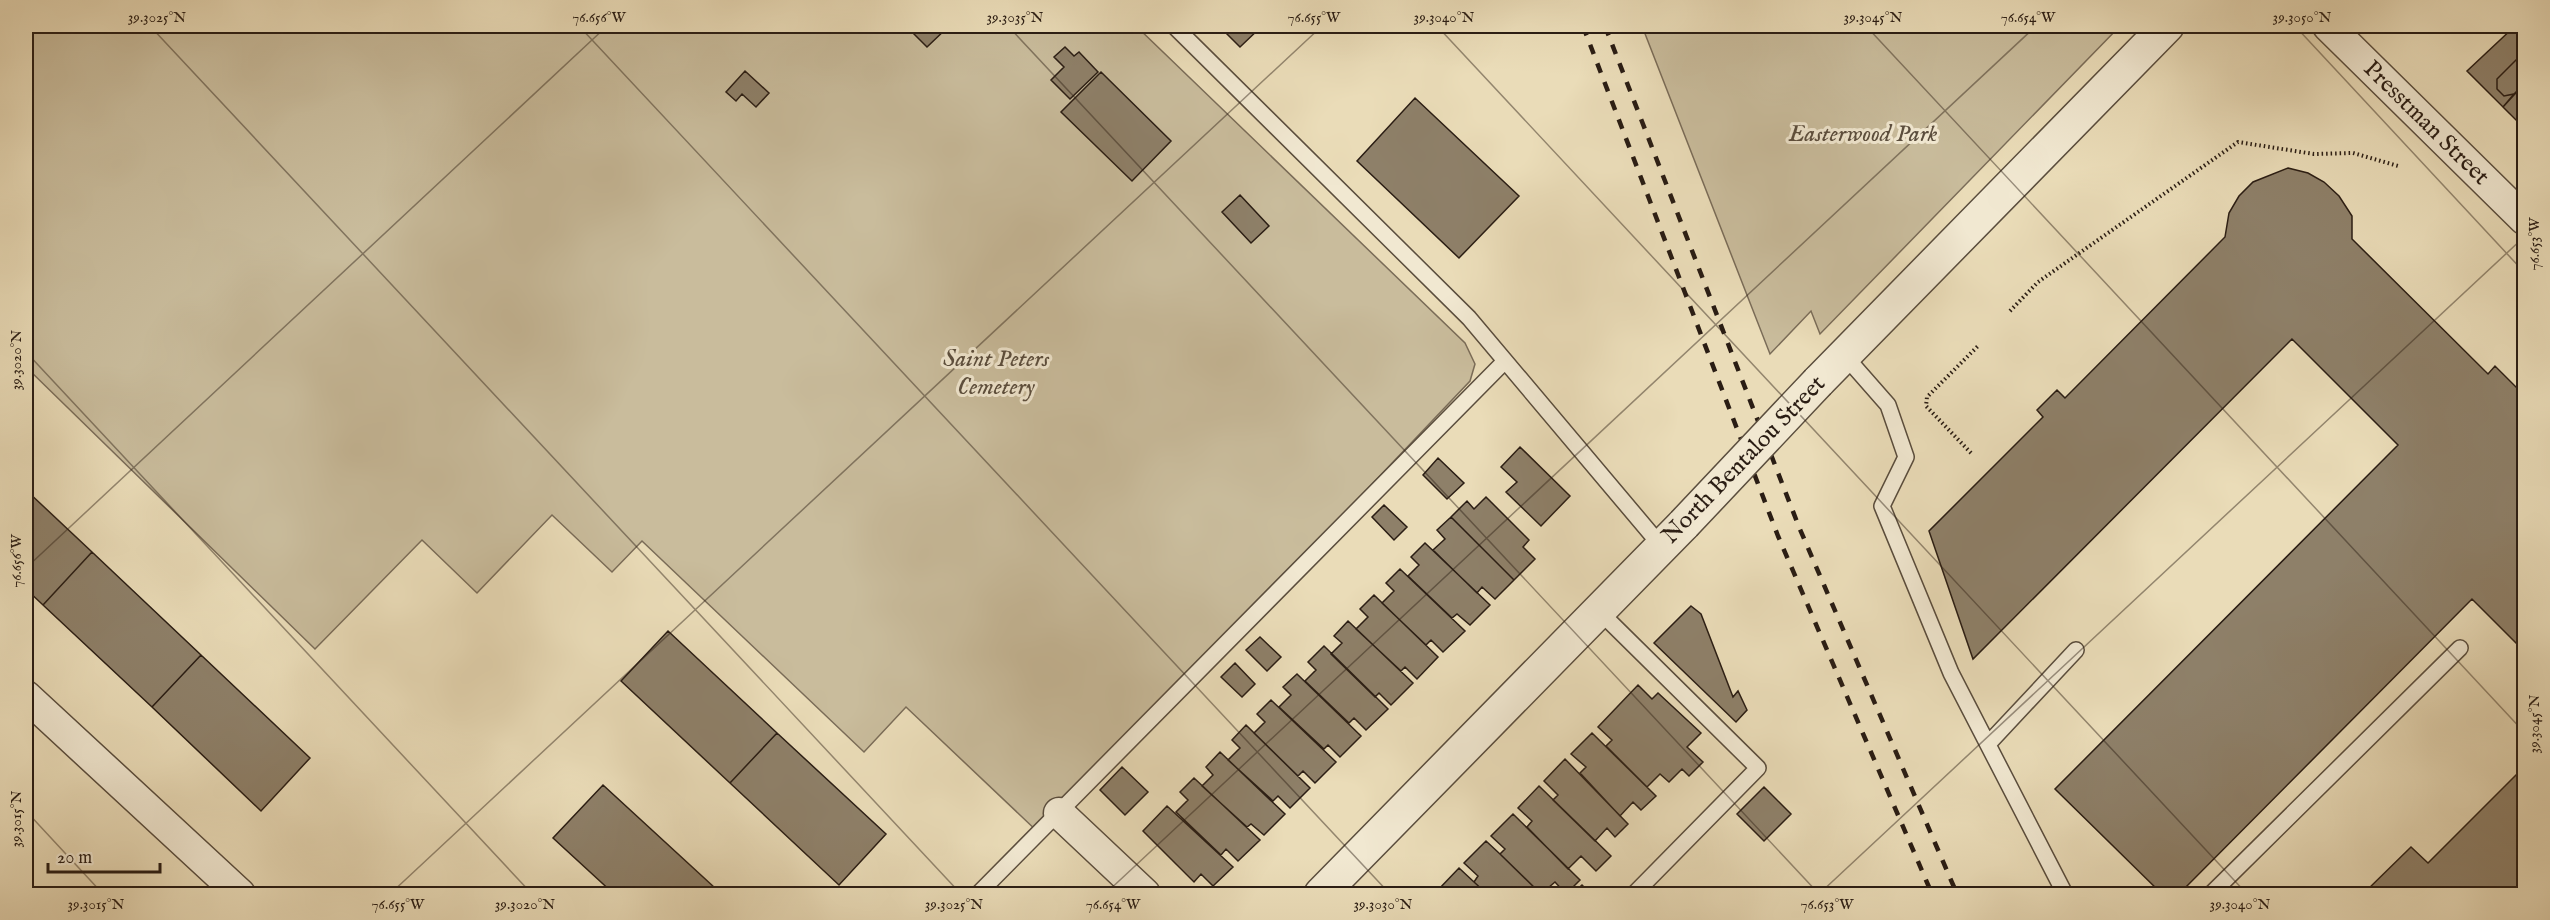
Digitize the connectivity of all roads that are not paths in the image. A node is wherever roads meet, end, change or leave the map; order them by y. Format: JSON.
{"nodes":[{"id":1,"x":1174,"y":26,"type":"edge"},
{"id":2,"x":2167,"y":26,"type":"edge"},
{"id":3,"x":2328,"y":26,"type":"edge"},
{"id":4,"x":2524,"y":219,"type":"edge"},
{"id":5,"x":1845,"y":356,"type":"junction"},
{"id":6,"x":1505,"y":361,"type":"junction"},
{"id":7,"x":1673,"y":536,"type":"junction"},
{"id":8,"x":1599,"y":611,"type":"junction"},
{"id":9,"x":2460,"y":648,"type":"dead end"},
{"id":10,"x":2076,"y":650,"type":"dead end"},
{"id":11,"x":26,"y":696,"type":"edge"},
{"id":12,"x":1988,"y":744,"type":"junction"},
{"id":13,"x":1059,"y":813,"type":"junction"},
{"id":14,"x":240,"y":894,"type":"edge"},
{"id":15,"x":978,"y":894,"type":"edge"},
{"id":16,"x":1145,"y":894,"type":"edge"},
{"id":17,"x":1321,"y":894,"type":"edge"},
{"id":18,"x":1634,"y":894,"type":"edge"},
{"id":19,"x":2065,"y":894,"type":"edge"},
{"id":20,"x":2211,"y":894,"type":"edge"}],
"edges":[{"from":1,"to":6,"type":"lane"},
{"from":2,"to":5,"type":"street","name":"North Bentalou Street"},
{"from":3,"to":4,"type":"street","name":"Presstman Street"},
{"from":5,"to":7,"type":"street","name":"North Bentalou Street","bridge":true},
{"from":5,"to":12,"type":"lane"},
{"from":6,"to":7,"type":"lane"},
{"from":6,"to":13,"type":"lane"},
{"from":7,"to":8,"type":"street","name":"North Bentalou Street"},
{"from":8,"to":17,"type":"street","name":"North Bentalou Street"},
{"from":8,"to":18,"type":"lane"},
{"from":9,"to":20,"type":"lane"},
{"from":10,"to":12,"type":"lane"},
{"from":11,"to":14,"type":"street"},
{"from":12,"to":19,"type":"lane"},
{"from":13,"to":15,"type":"lane"},
{"from":13,"to":16,"type":"street"}]}
